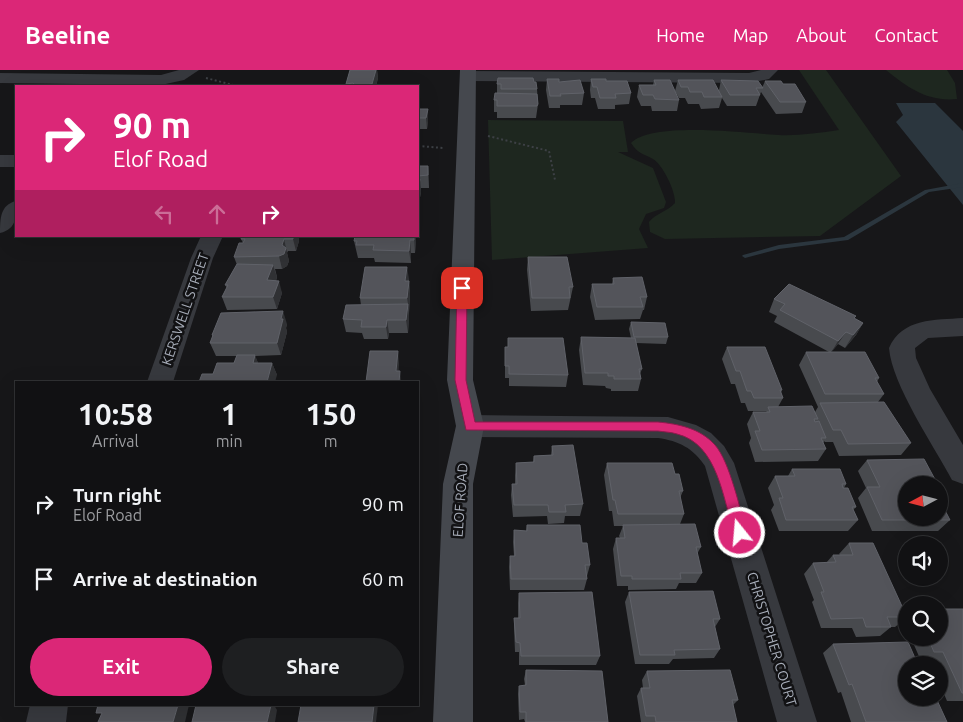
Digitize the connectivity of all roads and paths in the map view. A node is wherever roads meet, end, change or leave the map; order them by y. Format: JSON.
{"nodes":[{"id":1,"x":770,"y":70,"type":"edge"},
{"id":2,"x":188,"y":72,"type":"edge"},
{"id":3,"x":468,"y":73,"type":"edge"},
{"id":4,"x":628,"y":73,"type":"edge"},
{"id":5,"x":6,"y":75,"type":"edge"},
{"id":6,"x":234,"y":85,"type":"edge"},
{"id":7,"x":485,"y":135,"type":"dead end"},
{"id":8,"x":419,"y":146,"type":"edge"},
{"id":9,"x":444,"y":148,"type":"dead end"},
{"id":10,"x":0,"y":161,"type":"edge"},
{"id":11,"x":15,"y":161,"type":"edge"},
{"id":12,"x":555,"y":180,"type":"dead end"},
{"id":13,"x":15,"y":209,"type":"edge"},
{"id":14,"x":0,"y":227,"type":"edge"},
{"id":15,"x":212,"y":237,"type":"edge"},
{"id":16,"x":963,"y":327,"type":"edge"},
{"id":17,"x":160,"y":381,"type":"edge"},
{"id":18,"x":470,"y":426,"type":"junction"},
{"id":19,"x":963,"y":471,"type":"edge"},
{"id":20,"x":50,"y":706,"type":"edge"},
{"id":21,"x":46,"y":722,"type":"edge"},
{"id":22,"x":453,"y":722,"type":"edge"},
{"id":23,"x":797,"y":722,"type":"edge"}],
"edges":[{"from":1,"to":4,"type":"street"},
{"from":2,"to":5,"type":"street"},
{"from":2,"to":6,"type":"path"},
{"from":3,"to":4,"type":"street"},
{"from":3,"to":18,"type":"street","name":"ELOF ROAD"},
{"from":7,"to":12,"type":"path"},
{"from":8,"to":9,"type":"path"},
{"from":10,"to":11,"type":"street"},
{"from":13,"to":14,"type":"street"},
{"from":15,"to":17,"type":"street","name":"KERSWELL STREET"},
{"from":16,"to":19,"type":"street"},
{"from":18,"to":22,"type":"street","name":"ELOF ROAD"},
{"from":18,"to":23,"type":"street","name":"CHRISTOPHER COURT"},
{"from":20,"to":21,"type":"street"}]}
